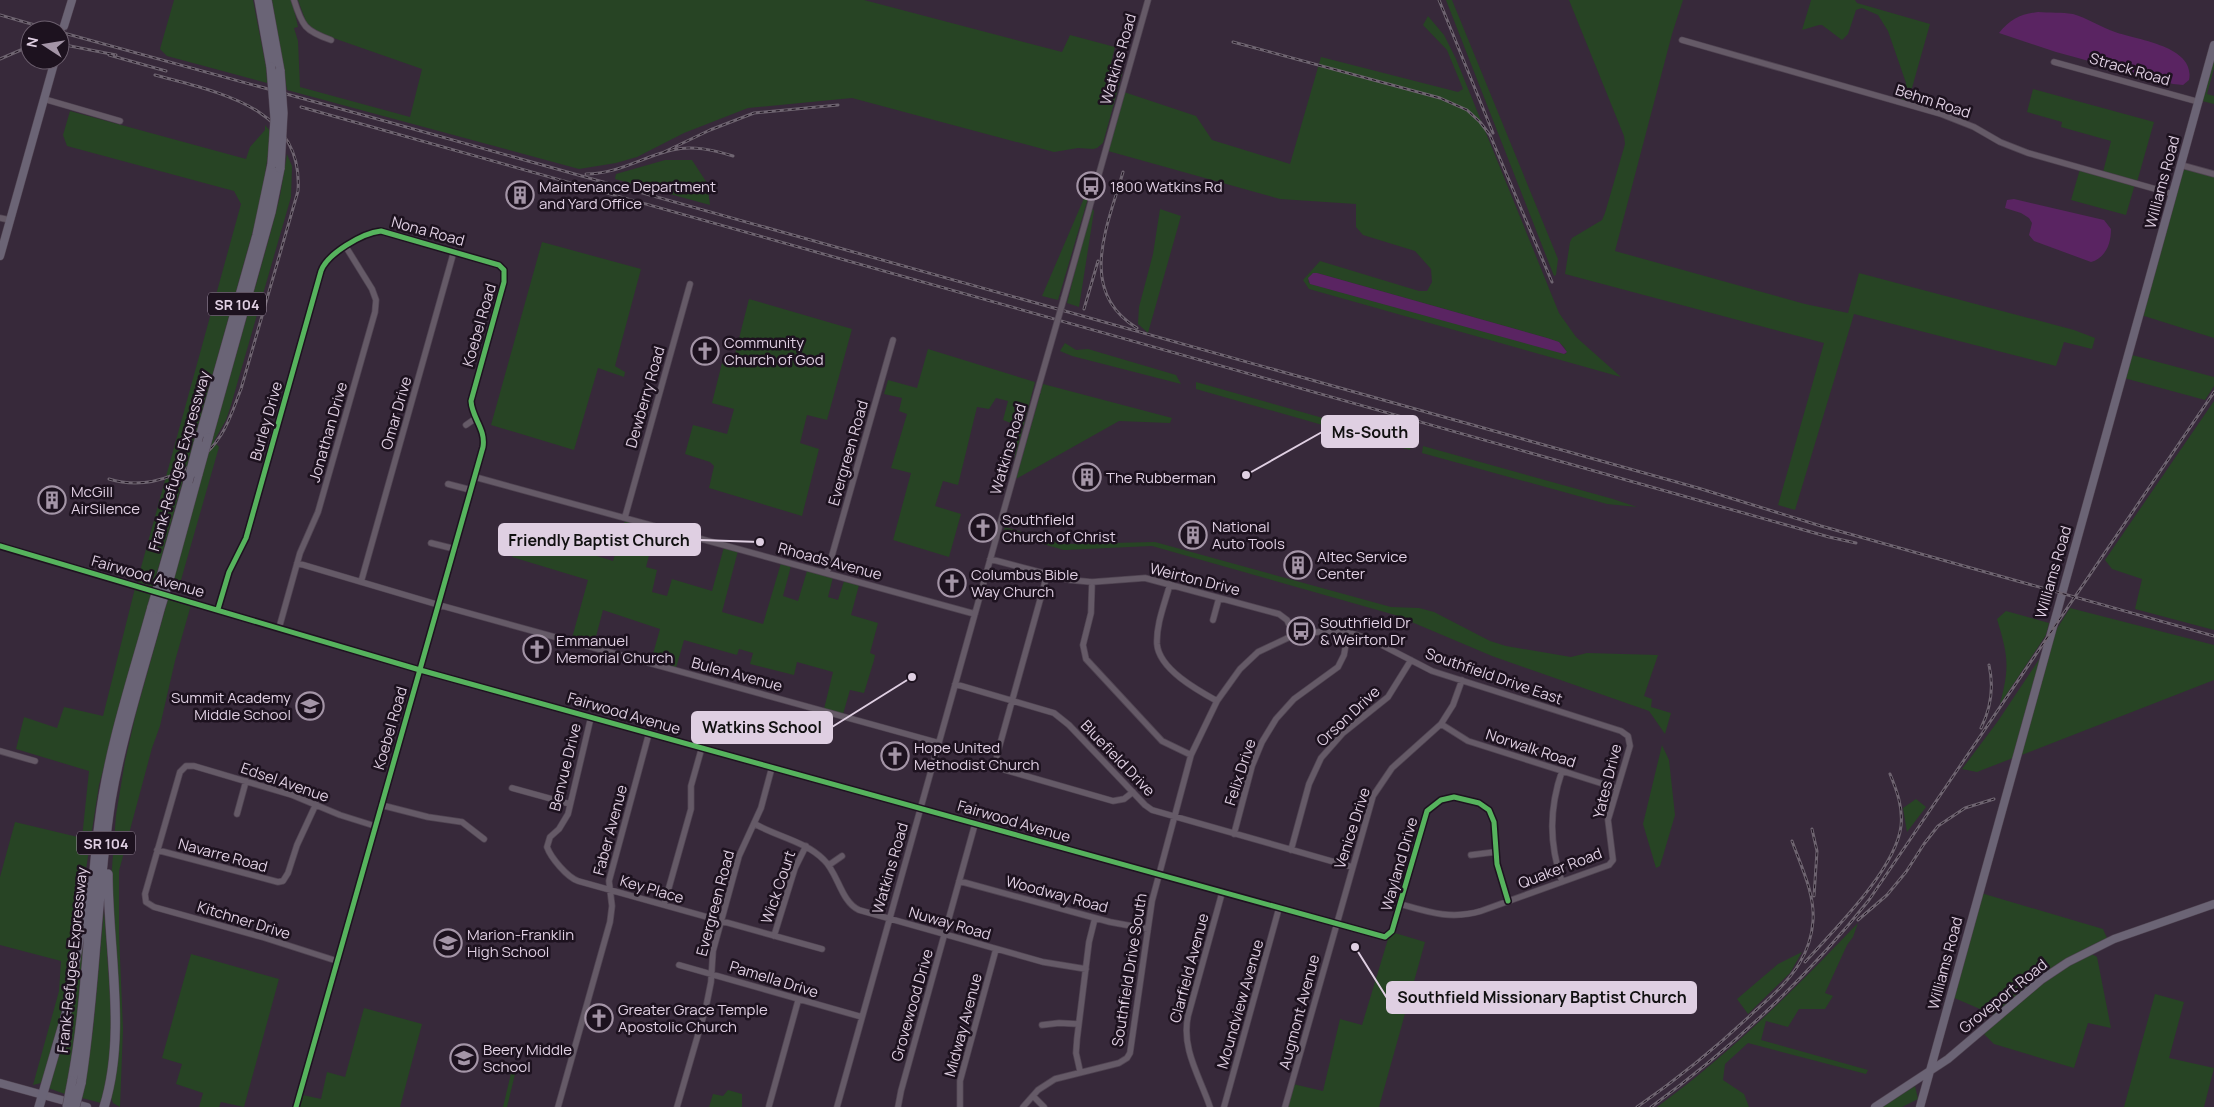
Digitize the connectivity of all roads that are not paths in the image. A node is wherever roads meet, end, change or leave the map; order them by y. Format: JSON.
{"nodes":[{"id":1,"x":72,"y":0,"type":"edge"},
{"id":2,"x":259,"y":0,"type":"edge"},
{"id":3,"x":267,"y":0,"type":"edge"},
{"id":4,"x":294,"y":0,"type":"edge"},
{"id":5,"x":1148,"y":0,"type":"edge"},
{"id":6,"x":66,"y":20,"type":"tunnel mouth"},
{"id":7,"x":331,"y":40,"type":"dead end"},
{"id":8,"x":1682,"y":40,"type":"dead end"},
{"id":9,"x":2214,"y":45,"type":"edge"},
{"id":10,"x":2054,"y":62,"type":"dead end"},
{"id":11,"x":52,"y":70,"type":"edge"},
{"id":12,"x":44,"y":99,"type":"junction"},
{"id":13,"x":2198,"y":102,"type":"junction"},
{"id":14,"x":120,"y":121,"type":"dead end"},
{"id":15,"x":2181,"y":165,"type":"junction"},
{"id":16,"x":276,"y":166,"type":"junction"},
{"id":17,"x":2214,"y":174,"type":"edge"},
{"id":18,"x":2173,"y":194,"type":"junction"},
{"id":19,"x":0,"y":218,"type":"edge"},
{"id":20,"x":10,"y":220,"type":"junction"},
{"id":21,"x":346,"y":247,"type":"junction"},
{"id":22,"x":454,"y":251,"type":"junction"},
{"id":23,"x":0,"y":256,"type":"edge"},
{"id":24,"x":504,"y":270,"type":"joint"},
{"id":25,"x":690,"y":284,"type":"dead end"},
{"id":26,"x":893,"y":340,"type":"dead end"},
{"id":27,"x":476,"y":418,"type":"junction"},
{"id":28,"x":466,"y":426,"type":"dead end"},
{"id":29,"x":475,"y":476,"type":"junction"},
{"id":30,"x":448,"y":484,"type":"dead end"},
{"id":31,"x":471,"y":490,"type":"junction"},
{"id":32,"x":625,"y":517,"type":"junction"},
{"id":33,"x":431,"y":542,"type":"dead end"},
{"id":34,"x":0,"y":546,"type":"edge"},
{"id":35,"x":455,"y":549,"type":"junction"},
{"id":36,"x":990,"y":559,"type":"junction"},
{"id":37,"x":297,"y":563,"type":"junction"},
{"id":38,"x":827,"y":573,"type":"junction"},
{"id":39,"x":1048,"y":575,"type":"junction"},
{"id":40,"x":165,"y":578,"type":"junction"},
{"id":41,"x":361,"y":582,"type":"junction"},
{"id":42,"x":1092,"y":582,"type":"junction"},
{"id":43,"x":1170,"y":584,"type":"junction"},
{"id":44,"x":1220,"y":598,"type":"junction"},
{"id":45,"x":439,"y":606,"type":"junction"},
{"id":46,"x":218,"y":609,"type":"junction"},
{"id":47,"x":975,"y":614,"type":"junction"},
{"id":48,"x":1213,"y":620,"type":"dead end"},
{"id":49,"x":279,"y":628,"type":"junction"},
{"id":50,"x":1348,"y":632,"type":"junction"},
{"id":51,"x":1294,"y":635,"type":"junction"},
{"id":52,"x":1411,"y":660,"type":"junction"},
{"id":53,"x":420,"y":670,"type":"junction"},
{"id":54,"x":1462,"y":680,"type":"junction"},
{"id":55,"x":955,"y":684,"type":"junction"},
{"id":56,"x":1012,"y":700,"type":"junction"},
{"id":57,"x":1217,"y":701,"type":"junction"},
{"id":58,"x":591,"y":717,"type":"junction"},
{"id":59,"x":1441,"y":724,"type":"junction"},
{"id":60,"x":649,"y":733,"type":"junction"},
{"id":61,"x":1628,"y":736,"type":"joint"},
{"id":62,"x":939,"y":743,"type":"junction"},
{"id":63,"x":702,"y":748,"type":"junction"},
{"id":64,"x":0,"y":751,"type":"edge"},
{"id":65,"x":1191,"y":755,"type":"junction"},
{"id":66,"x":35,"y":760,"type":"dead end"},
{"id":67,"x":772,"y":767,"type":"junction"},
{"id":68,"x":1562,"y":771,"type":"junction"},
{"id":69,"x":246,"y":781,"type":"junction"},
{"id":70,"x":512,"y":788,"type":"dead end"},
{"id":71,"x":1616,"y":788,"type":"junction"},
{"id":72,"x":1133,"y":792,"type":"junction"},
{"id":73,"x":316,"y":804,"type":"junction"},
{"id":74,"x":570,"y":804,"type":"junction"},
{"id":75,"x":382,"y":805,"type":"junction"},
{"id":76,"x":920,"y":808,"type":"junction"},
{"id":77,"x":237,"y":814,"type":"dead end"},
{"id":78,"x":1174,"y":818,"type":"junction"},
{"id":79,"x":754,"y":824,"type":"junction"},
{"id":80,"x":975,"y":824,"type":"junction"},
{"id":81,"x":103,"y":825,"type":"junction"},
{"id":82,"x":375,"y":826,"type":"junction"},
{"id":83,"x":1234,"y":834,"type":"junction"},
{"id":84,"x":484,"y":839,"type":"dead end"},
{"id":85,"x":806,"y":846,"type":"junction"},
{"id":86,"x":547,"y":848,"type":"joint"},
{"id":87,"x":157,"y":850,"type":"junction"},
{"id":88,"x":1291,"y":850,"type":"junction"},
{"id":89,"x":1495,"y":852,"type":"junction"},
{"id":90,"x":1471,"y":854,"type":"dead end"},
{"id":91,"x":842,"y":856,"type":"dead end"},
{"id":92,"x":1613,"y":860,"type":"joint"},
{"id":93,"x":829,"y":865,"type":"junction"},
{"id":94,"x":1352,"y":867,"type":"junction"},
{"id":95,"x":1158,"y":875,"type":"junction"},
{"id":96,"x":960,"y":880,"type":"junction"},
{"id":97,"x":1562,"y":882,"type":"junction"},
{"id":98,"x":610,"y":890,"type":"junction"},
{"id":99,"x":1222,"y":893,"type":"junction"},
{"id":100,"x":1508,"y":901,"type":"junction"},
{"id":101,"x":1400,"y":904,"type":"junction"},
{"id":102,"x":2214,"y":904,"type":"edge"},
{"id":103,"x":664,"y":905,"type":"junction"},
{"id":104,"x":1279,"y":908,"type":"junction"},
{"id":105,"x":1095,"y":918,"type":"junction"},
{"id":106,"x":889,"y":919,"type":"junction"},
{"id":107,"x":721,"y":921,"type":"junction"},
{"id":108,"x":1336,"y":924,"type":"junction"},
{"id":109,"x":1148,"y":929,"type":"junction"},
{"id":110,"x":945,"y":934,"type":"junction"},
{"id":111,"x":774,"y":936,"type":"junction"},
{"id":112,"x":1387,"y":936,"type":"joint"},
{"id":113,"x":822,"y":949,"type":"dead end"},
{"id":114,"x":996,"y":949,"type":"junction"},
{"id":115,"x":337,"y":961,"type":"junction"},
{"id":116,"x":679,"y":965,"type":"dead end"},
{"id":117,"x":1086,"y":969,"type":"junction"},
{"id":118,"x":711,"y":974,"type":"junction"},
{"id":119,"x":798,"y":1000,"type":"junction"},
{"id":120,"x":862,"y":1017,"type":"junction"},
{"id":121,"x":1078,"y":1024,"type":"junction"},
{"id":122,"x":1042,"y":1025,"type":"dead end"},
{"id":123,"x":1080,"y":1071,"type":"junction"},
{"id":124,"x":1930,"y":1072,"type":"junction"},
{"id":125,"x":76,"y":1082,"type":"junction"},
{"id":126,"x":0,"y":1083,"type":"edge"},
{"id":127,"x":42,"y":1094,"type":"junction"},
{"id":128,"x":1033,"y":1096,"type":"junction"},
{"id":129,"x":769,"y":1106,"type":"edge"},
{"id":130,"x":39,"y":1107,"type":"edge"},
{"id":131,"x":67,"y":1107,"type":"edge"},
{"id":132,"x":75,"y":1107,"type":"edge"},
{"id":133,"x":87,"y":1107,"type":"edge"},
{"id":134,"x":104,"y":1107,"type":"edge"},
{"id":135,"x":296,"y":1107,"type":"edge"},
{"id":136,"x":558,"y":1107,"type":"edge"},
{"id":137,"x":678,"y":1107,"type":"edge"},
{"id":138,"x":837,"y":1107,"type":"edge"},
{"id":139,"x":898,"y":1107,"type":"edge"},
{"id":140,"x":960,"y":1107,"type":"edge"},
{"id":141,"x":1023,"y":1107,"type":"edge"},
{"id":142,"x":1044,"y":1107,"type":"edge"},
{"id":143,"x":1210,"y":1107,"type":"edge"},
{"id":144,"x":1224,"y":1107,"type":"edge"},
{"id":145,"x":1285,"y":1107,"type":"edge"},
{"id":146,"x":1875,"y":1107,"type":"edge"},
{"id":147,"x":1920,"y":1107,"type":"edge"}],
"edges":[{"from":1,"to":6,"type":"main road"},
{"from":2,"to":16,"type":"highway","name":"Frank-Refugee Expressway","number":"SR 104","bridge":true},
{"from":3,"to":16,"type":"highway","name":"Frank-Refugee Expressway","number":"SR 104","bridge":true},
{"from":4,"to":7,"type":"street"},
{"from":5,"to":36,"type":"street","name":"Watkins Road","bridge":true},
{"from":8,"to":18,"type":"street","name":"Behm Road"},
{"from":9,"to":13,"type":"main road","name":"Williams Road"},
{"from":10,"to":13,"type":"street","name":"Strack Road"},
{"from":11,"to":12,"type":"main road"},
{"from":12,"to":14,"type":"street"},
{"from":12,"to":20,"type":"main road"},
{"from":13,"to":15,"type":"main road","name":"Williams Road"},
{"from":15,"to":17,"type":"street"},
{"from":15,"to":18,"type":"main road","name":"Williams Road"},
{"from":16,"to":40,"type":"highway","name":"Frank-Refugee Expressway","number":"SR 104","bridge":true},
{"from":16,"to":40,"type":"highway","name":"Frank-Refugee Expressway","number":"SR 104","bridge":true},
{"from":18,"to":124,"type":"main road","name":"Williams Road"},
{"from":19,"to":20,"type":"street"},
{"from":20,"to":23,"type":"main road"},
{"from":21,"to":22,"type":"street","name":"Nona Road"},
{"from":21,"to":37,"type":"street","name":"Jonathan Drive"},
{"from":21,"to":46,"type":"street","name":"Burley Drive"},
{"from":22,"to":24,"type":"street","name":"Nona Road"},
{"from":22,"to":41,"type":"street","name":"Omar Drive"},
{"from":24,"to":27,"type":"street","name":"Koebel Road"},
{"from":25,"to":32,"type":"street","name":"Dewberry Road"},
{"from":26,"to":38,"type":"street","name":"Evergreen Road"},
{"from":27,"to":28,"type":"street"},
{"from":27,"to":29,"type":"street","name":"Koebel Road"},
{"from":29,"to":31,"type":"street","name":"Koebel Road"},
{"from":29,"to":32,"type":"street","name":"Rhoads Avenue"},
{"from":30,"to":31,"type":"street"},
{"from":31,"to":35,"type":"street","name":"Koebel Road"},
{"from":32,"to":38,"type":"street","name":"Rhoads Avenue"},
{"from":33,"to":35,"type":"street"},
{"from":34,"to":46,"type":"street","name":"Fairwood Avenue"},
{"from":35,"to":45,"type":"street","name":"Koebel Road"},
{"from":36,"to":39,"type":"street","name":"Weirton Drive"},
{"from":36,"to":47,"type":"street","name":"Watkins Road"},
{"from":37,"to":41,"type":"street","name":"Bulen Avenue"},
{"from":37,"to":49,"type":"street","name":"Jonathan Drive"},
{"from":38,"to":47,"type":"street","name":"Rhoads Avenue"},
{"from":39,"to":42,"type":"street","name":"Weirton Drive"},
{"from":39,"to":56,"type":"street"},
{"from":40,"to":81,"type":"highway","name":"Frank-Refugee Expressway","number":"SR 104","bridge":true},
{"from":41,"to":45,"type":"street","name":"Bulen Avenue"},
{"from":42,"to":43,"type":"street","name":"Weirton Drive"},
{"from":42,"to":65,"type":"street"},
{"from":43,"to":44,"type":"street","name":"Weirton Drive"},
{"from":43,"to":57,"type":"street"},
{"from":44,"to":48,"type":"street"},
{"from":44,"to":51,"type":"street","name":"Weirton Drive"},
{"from":45,"to":53,"type":"street","name":"Koebel Road"},
{"from":45,"to":62,"type":"street","name":"Bulen Avenue"},
{"from":46,"to":49,"type":"street","name":"Fairwood Avenue"},
{"from":47,"to":55,"type":"street","name":"Watkins Road"},
{"from":49,"to":53,"type":"street","name":"Fairwood Avenue"},
{"from":50,"to":51,"type":"street","name":"Southfield Drive East"},
{"from":50,"to":52,"type":"street","name":"Southfield Drive East"},
{"from":50,"to":83,"type":"street","name":"Felix Drive"},
{"from":51,"to":57,"type":"street","name":"Southfield Drive South"},
{"from":52,"to":54,"type":"street","name":"Southfield Drive East"},
{"from":52,"to":88,"type":"street","name":"Orson Drive"},
{"from":53,"to":58,"type":"street","name":"Fairwood Avenue"},
{"from":53,"to":75,"type":"street","name":"Koebel Road"},
{"from":54,"to":59,"type":"street","name":"Venice Drive"},
{"from":54,"to":61,"type":"street","name":"Southfield Drive East"},
{"from":55,"to":56,"type":"street","name":"Bluefield Drive"},
{"from":55,"to":62,"type":"street","name":"Watkins Road"},
{"from":56,"to":72,"type":"street","name":"Bluefield Drive"},
{"from":56,"to":72,"type":"street"},
{"from":57,"to":65,"type":"street","name":"Southfield Drive South"},
{"from":58,"to":60,"type":"street","name":"Fairwood Avenue"},
{"from":58,"to":74,"type":"street","name":"Benvue Drive"},
{"from":59,"to":68,"type":"street","name":"Norwalk Road"},
{"from":59,"to":94,"type":"street","name":"Venice Drive"},
{"from":60,"to":63,"type":"street","name":"Fairwood Avenue"},
{"from":60,"to":98,"type":"street","name":"Faber Avenue"},
{"from":61,"to":71,"type":"street","name":"Yates Drive"},
{"from":62,"to":76,"type":"street","name":"Watkins Road"},
{"from":63,"to":67,"type":"street","name":"Fairwood Avenue"},
{"from":63,"to":103,"type":"street"},
{"from":64,"to":66,"type":"street"},
{"from":65,"to":78,"type":"street","name":"Southfield Drive South"},
{"from":67,"to":76,"type":"street","name":"Fairwood Avenue"},
{"from":67,"to":79,"type":"street","name":"Evergreen Road"},
{"from":68,"to":71,"type":"street","name":"Norwalk Road"},
{"from":68,"to":97,"type":"street"},
{"from":69,"to":73,"type":"street","name":"Edsel Avenue"},
{"from":69,"to":77,"type":"street"},
{"from":69,"to":87,"type":"street","name":"Edsel Avenue"},
{"from":70,"to":74,"type":"street"},
{"from":71,"to":92,"type":"street","name":"Yates Drive"},
{"from":72,"to":78,"type":"street","name":"Bluefield Drive"},
{"from":73,"to":82,"type":"street","name":"Edsel Avenue"},
{"from":73,"to":87,"type":"street","name":"Navarre Road"},
{"from":74,"to":86,"type":"street","name":"Benvue Drive"},
{"from":75,"to":82,"type":"street","name":"Koebel Road"},
{"from":75,"to":84,"type":"street"},
{"from":76,"to":80,"type":"street","name":"Fairwood Avenue"},
{"from":76,"to":106,"type":"street","name":"Watkins Road"},
{"from":78,"to":83,"type":"street","name":"Bluefield Drive"},
{"from":78,"to":95,"type":"street","name":"Southfield Drive South"},
{"from":79,"to":85,"type":"street","name":"Nuway Road"},
{"from":79,"to":107,"type":"street","name":"Evergreen Road"},
{"from":80,"to":95,"type":"street","name":"Fairwood Avenue"},
{"from":80,"to":96,"type":"street","name":"Grovewood Drive"},
{"from":81,"to":125,"type":"highway","name":"Frank-Refugee Expressway","number":"SR 104"},
{"from":81,"to":127,"type":"highway"},
{"from":81,"to":134,"type":"highway"},
{"from":82,"to":115,"type":"street","name":"Koebel Road"},
{"from":83,"to":88,"type":"street","name":"Bluefield Drive"},
{"from":85,"to":93,"type":"street","name":"Nuway Road"},
{"from":85,"to":111,"type":"street","name":"Wick Court"},
{"from":86,"to":98,"type":"street","name":"Key Place"},
{"from":87,"to":115,"type":"street","name":"Kitchner Drive"},
{"from":88,"to":94,"type":"street","name":"Bluefield Drive"},
{"from":89,"to":90,"type":"street"},
{"from":89,"to":100,"type":"street"},
{"from":89,"to":101,"type":"street","name":"Wayland Drive"},
{"from":91,"to":93,"type":"street"},
{"from":92,"to":97,"type":"street","name":"Quaker Road"},
{"from":93,"to":106,"type":"street","name":"Nuway Road"},
{"from":94,"to":108,"type":"street","name":"Venice Drive"},
{"from":95,"to":99,"type":"street","name":"Fairwood Avenue"},
{"from":95,"to":109,"type":"street","name":"Southfield Drive South"},
{"from":96,"to":105,"type":"street","name":"Woodway Road"},
{"from":96,"to":110,"type":"street","name":"Grovewood Drive"},
{"from":97,"to":100,"type":"street","name":"Quaker Road"},
{"from":98,"to":103,"type":"street","name":"Key Place"},
{"from":98,"to":136,"type":"street","name":"Faber Avenue"},
{"from":99,"to":104,"type":"street","name":"Fairwood Avenue"},
{"from":99,"to":143,"type":"street","name":"Clarfield Avenue"},
{"from":100,"to":101,"type":"street","name":"Quaker Road"},
{"from":101,"to":112,"type":"street","name":"Wayland Drive"},
{"from":102,"to":124,"type":"main road","name":"Groveport Road"},
{"from":103,"to":107,"type":"street","name":"Key Place"},
{"from":104,"to":108,"type":"street","name":"Fairwood Avenue"},
{"from":104,"to":144,"type":"street","name":"Moundview Avenue"},
{"from":105,"to":109,"type":"street","name":"Woodway Road"},
{"from":105,"to":117,"type":"street"},
{"from":106,"to":110,"type":"street","name":"Nuway Road"},
{"from":106,"to":120,"type":"street","name":"Watkins Road"},
{"from":107,"to":111,"type":"street","name":"Key Place"},
{"from":107,"to":118,"type":"street","name":"Evergreen Road"},
{"from":108,"to":112,"type":"street","name":"Fairwood Avenue"},
{"from":108,"to":145,"type":"street","name":"Augmont Avenue"},
{"from":109,"to":123,"type":"street","name":"Southfield Drive South"},
{"from":110,"to":114,"type":"street","name":"Nuway Road"},
{"from":110,"to":139,"type":"street","name":"Grovewood Drive"},
{"from":111,"to":113,"type":"street","name":"Key Place"},
{"from":114,"to":117,"type":"street","name":"Nuway Road"},
{"from":114,"to":140,"type":"street","name":"Midway Avenue"},
{"from":115,"to":135,"type":"street","name":"Koebel Road"},
{"from":116,"to":118,"type":"street","name":"Pamella Drive"},
{"from":117,"to":121,"type":"street"},
{"from":118,"to":119,"type":"street","name":"Pamella Drive"},
{"from":118,"to":137,"type":"street","name":"Evergreen Road"},
{"from":119,"to":120,"type":"street","name":"Pamella Drive"},
{"from":119,"to":129,"type":"street"},
{"from":120,"to":138,"type":"street","name":"Watkins Road"},
{"from":121,"to":122,"type":"street"},
{"from":121,"to":123,"type":"street"},
{"from":123,"to":128,"type":"street"},
{"from":124,"to":146,"type":"main road","name":"Groveport Road"},
{"from":124,"to":147,"type":"main road","name":"Williams Road"},
{"from":125,"to":131,"type":"highway","name":"Frank-Refugee Expressway","number":"SR 104","bridge":true},
{"from":125,"to":132,"type":"highway","name":"Frank-Refugee Expressway","number":"SR 104","bridge":true},
{"from":126,"to":127,"type":"main road"},
{"from":127,"to":130,"type":"highway"},
{"from":127,"to":133,"type":"main road"},
{"from":128,"to":141,"type":"street"},
{"from":128,"to":142,"type":"street"}]}
